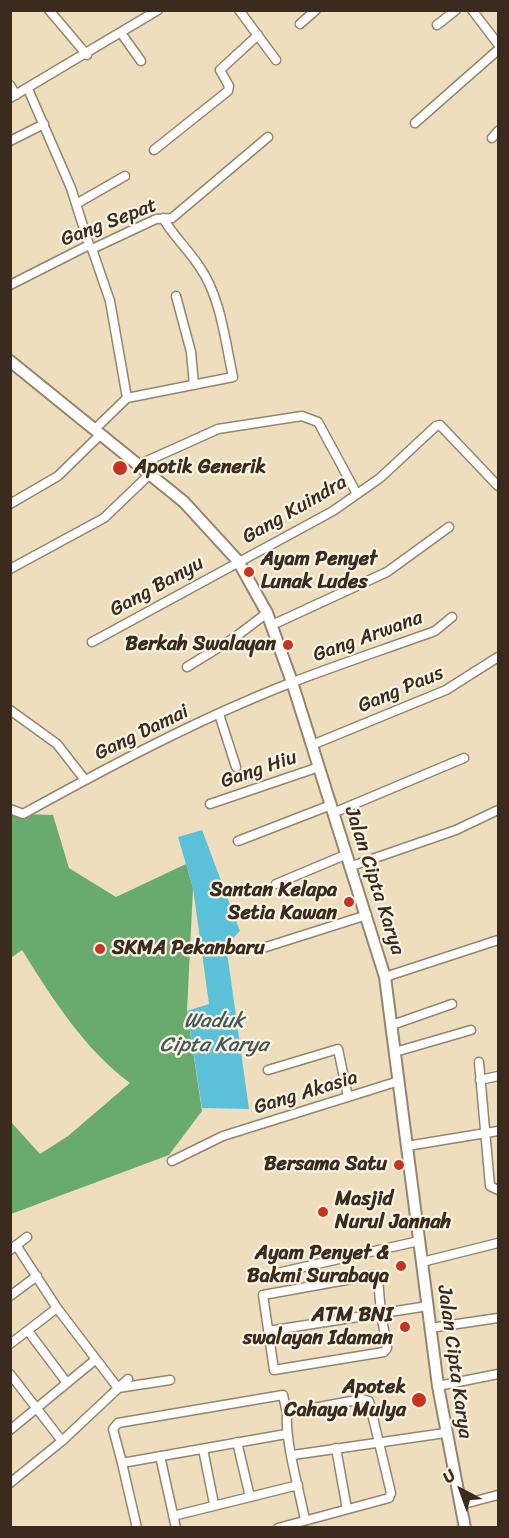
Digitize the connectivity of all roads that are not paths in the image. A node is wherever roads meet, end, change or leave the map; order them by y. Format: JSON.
{"nodes":[{"id":1,"x":158,"y":10,"type":"edge"},
{"id":2,"x":239,"y":10,"type":"edge"},
{"id":3,"x":316,"y":10,"type":"edge"},
{"id":4,"x":456,"y":10,"type":"edge"},
{"id":5,"x":472,"y":10,"type":"edge"},
{"id":6,"x":52,"y":11,"type":"edge"},
{"id":7,"x":300,"y":24,"type":"dead end"},
{"id":8,"x":437,"y":25,"type":"dead end"},
{"id":9,"x":121,"y":33,"type":"junction"},
{"id":10,"x":258,"y":35,"type":"junction"},
{"id":11,"x":498,"y":44,"type":"edge"},
{"id":12,"x":498,"y":50,"type":"edge"},
{"id":13,"x":87,"y":55,"type":"junction"},
{"id":14,"x":141,"y":60,"type":"dead end"},
{"id":15,"x":276,"y":60,"type":"dead end"},
{"id":16,"x":10,"y":85,"type":"edge"},
{"id":17,"x":28,"y":89,"type":"junction"},
{"id":18,"x":14,"y":97,"type":"edge"},
{"id":19,"x":415,"y":123,"type":"dead end"},
{"id":20,"x":44,"y":124,"type":"junction"},
{"id":21,"x":268,"y":137,"type":"dead end"},
{"id":22,"x":10,"y":141,"type":"edge"},
{"id":23,"x":154,"y":150,"type":"dead end"},
{"id":24,"x":125,"y":176,"type":"dead end"},
{"id":25,"x":76,"y":204,"type":"junction"},
{"id":26,"x":163,"y":218,"type":"junction"},
{"id":27,"x":91,"y":247,"type":"junction"},
{"id":28,"x":10,"y":285,"type":"edge"},
{"id":29,"x":176,"y":296,"type":"dead end"},
{"id":30,"x":10,"y":361,"type":"edge"},
{"id":31,"x":194,"y":385,"type":"junction"},
{"id":32,"x":128,"y":398,"type":"junction"},
{"id":33,"x":98,"y":432,"type":"junction"},
{"id":34,"x":138,"y":465,"type":"junction"},
{"id":35,"x":150,"y":474,"type":"junction"},
{"id":36,"x":498,"y":486,"type":"edge"},
{"id":37,"x":357,"y":494,"type":"junction"},
{"id":38,"x":10,"y":504,"type":"edge"},
{"id":39,"x":449,"y":526,"type":"dead end"},
{"id":40,"x":238,"y":561,"type":"junction"},
{"id":41,"x":10,"y":568,"type":"edge"},
{"id":42,"x":267,"y":613,"type":"junction"},
{"id":43,"x":452,"y":617,"type":"dead end"},
{"id":44,"x":272,"y":625,"type":"junction"},
{"id":45,"x":92,"y":642,"type":"dead end"},
{"id":46,"x":498,"y":657,"type":"edge"},
{"id":47,"x":187,"y":667,"type":"dead end"},
{"id":48,"x":292,"y":682,"type":"junction"},
{"id":49,"x":10,"y":710,"type":"edge"},
{"id":50,"x":219,"y":714,"type":"junction"},
{"id":51,"x":312,"y":745,"type":"junction"},
{"id":52,"x":464,"y":758,"type":"dead end"},
{"id":53,"x":236,"y":767,"type":"dead end"},
{"id":54,"x":319,"y":767,"type":"junction"},
{"id":55,"x":85,"y":780,"type":"junction"},
{"id":56,"x":210,"y":804,"type":"dead end"},
{"id":57,"x":10,"y":808,"type":"edge"},
{"id":58,"x":332,"y":809,"type":"junction"},
{"id":59,"x":498,"y":812,"type":"edge"},
{"id":60,"x":238,"y":841,"type":"dead end"},
{"id":61,"x":345,"y":855,"type":"junction"},
{"id":62,"x":349,"y":867,"type":"junction"},
{"id":63,"x":276,"y":884,"type":"dead end"},
{"id":64,"x":368,"y":915,"type":"junction"},
{"id":65,"x":498,"y":940,"type":"edge"},
{"id":66,"x":266,"y":947,"type":"dead end"},
{"id":67,"x":385,"y":976,"type":"junction"},
{"id":68,"x":452,"y":1004,"type":"dead end"},
{"id":69,"x":392,"y":1025,"type":"junction"},
{"id":70,"x":471,"y":1030,"type":"dead end"},
{"id":71,"x":395,"y":1052,"type":"junction"},
{"id":72,"x":479,"y":1062,"type":"dead end"},
{"id":73,"x":268,"y":1070,"type":"dead end"},
{"id":74,"x":498,"y":1076,"type":"edge"},
{"id":75,"x":480,"y":1080,"type":"junction"},
{"id":76,"x":399,"y":1081,"type":"junction"},
{"id":77,"x":348,"y":1097,"type":"junction"},
{"id":78,"x":498,"y":1131,"type":"edge"},
{"id":79,"x":487,"y":1135,"type":"junction"},
{"id":80,"x":407,"y":1146,"type":"junction"},
{"id":81,"x":172,"y":1161,"type":"dead end"},
{"id":82,"x":498,"y":1190,"type":"edge"},
{"id":83,"x":27,"y":1237,"type":"dead end"},
{"id":84,"x":419,"y":1241,"type":"junction"},
{"id":85,"x":498,"y":1244,"type":"edge"},
{"id":86,"x":14,"y":1247,"type":"edge"},
{"id":87,"x":422,"y":1262,"type":"junction"},
{"id":88,"x":277,"y":1273,"type":"dead end"},
{"id":89,"x":37,"y":1276,"type":"junction"},
{"id":90,"x":10,"y":1296,"type":"edge"},
{"id":91,"x":428,"y":1306,"type":"junction"},
{"id":92,"x":57,"y":1308,"type":"junction"},
{"id":93,"x":381,"y":1314,"type":"junction"},
{"id":94,"x":498,"y":1318,"type":"edge"},
{"id":95,"x":430,"y":1328,"type":"junction"},
{"id":96,"x":28,"y":1331,"type":"junction"},
{"id":97,"x":268,"y":1331,"type":"junction"},
{"id":98,"x":10,"y":1344,"type":"edge"},
{"id":99,"x":95,"y":1360,"type":"junction"},
{"id":100,"x":498,"y":1374,"type":"edge"},
{"id":101,"x":11,"y":1377,"type":"edge"},
{"id":102,"x":128,"y":1379,"type":"dead end"},
{"id":103,"x":170,"y":1380,"type":"dead end"},
{"id":104,"x":67,"y":1383,"type":"junction"},
{"id":105,"x":438,"y":1386,"type":"junction"},
{"id":106,"x":118,"y":1388,"type":"junction"},
{"id":107,"x":37,"y":1408,"type":"junction"},
{"id":108,"x":287,"y":1413,"type":"junction"},
{"id":109,"x":10,"y":1430,"type":"edge"},
{"id":110,"x":446,"y":1433,"type":"junction"},
{"id":111,"x":286,"y":1434,"type":"junction"},
{"id":112,"x":62,"y":1441,"type":"junction"},
{"id":113,"x":237,"y":1442,"type":"junction"},
{"id":114,"x":377,"y":1443,"type":"junction"},
{"id":115,"x":336,"y":1448,"type":"junction"},
{"id":116,"x":203,"y":1449,"type":"junction"},
{"id":117,"x":293,"y":1455,"type":"junction"},
{"id":118,"x":160,"y":1456,"type":"junction"},
{"id":119,"x":122,"y":1463,"type":"junction"},
{"id":120,"x":10,"y":1483,"type":"edge"},
{"id":121,"x":298,"y":1485,"type":"junction"},
{"id":122,"x":498,"y":1495,"type":"edge"},
{"id":123,"x":250,"y":1497,"type":"junction"},
{"id":124,"x":214,"y":1504,"type":"junction"},
{"id":125,"x":460,"y":1505,"type":"junction"},
{"id":126,"x":347,"y":1509,"type":"junction"},
{"id":127,"x":173,"y":1516,"type":"junction"},
{"id":128,"x":304,"y":1520,"type":"junction"},
{"id":129,"x":137,"y":1527,"type":"edge"},
{"id":130,"x":176,"y":1527,"type":"edge"},
{"id":131,"x":278,"y":1527,"type":"edge"},
{"id":132,"x":465,"y":1527,"type":"edge"}],
"edges":[{"from":1,"to":9,"type":"street"},
{"from":2,"to":10,"type":"street"},
{"from":3,"to":7,"type":"street"},
{"from":4,"to":8,"type":"street"},
{"from":5,"to":11,"type":"street"},
{"from":6,"to":13,"type":"street"},
{"from":9,"to":13,"type":"street"},
{"from":9,"to":14,"type":"street"},
{"from":10,"to":15,"type":"street"},
{"from":10,"to":23,"type":"street"},
{"from":12,"to":19,"type":"street"},
{"from":13,"to":17,"type":"street"},
{"from":16,"to":18,"type":"street"},
{"from":17,"to":18,"type":"street"},
{"from":17,"to":20,"type":"street"},
{"from":20,"to":22,"type":"street"},
{"from":20,"to":25,"type":"street"},
{"from":21,"to":26,"type":"street","name":"Gang Sepat"},
{"from":24,"to":25,"type":"street"},
{"from":25,"to":27,"type":"street"},
{"from":26,"to":27,"type":"street","name":"Gang Sepat"},
{"from":26,"to":31,"type":"street"},
{"from":27,"to":28,"type":"street","name":"Gang Sepat"},
{"from":27,"to":32,"type":"street"},
{"from":29,"to":31,"type":"street"},
{"from":30,"to":33,"type":"main road","name":"Jalan Cipta Karya"},
{"from":31,"to":32,"type":"street"},
{"from":32,"to":33,"type":"street"},
{"from":33,"to":34,"type":"main road","name":"Jalan Cipta Karya"},
{"from":33,"to":38,"type":"street"},
{"from":34,"to":35,"type":"main road","name":"Jalan Cipta Karya"},
{"from":34,"to":37,"type":"street"},
{"from":35,"to":40,"type":"main road","name":"Jalan Cipta Karya"},
{"from":35,"to":41,"type":"street"},
{"from":36,"to":37,"type":"street","name":"Gang Kuindra"},
{"from":37,"to":40,"type":"street","name":"Gang Kuindra"},
{"from":39,"to":44,"type":"street"},
{"from":40,"to":42,"type":"main road","name":"Jalan Cipta Karya"},
{"from":40,"to":45,"type":"street","name":"Gang Banyu"},
{"from":42,"to":44,"type":"main road","name":"Jalan Cipta Karya"},
{"from":42,"to":47,"type":"street"},
{"from":43,"to":48,"type":"street","name":"Gang Arwana"},
{"from":44,"to":48,"type":"main road","name":"Jalan Cipta Karya"},
{"from":46,"to":51,"type":"street","name":"Gang Paus"},
{"from":48,"to":50,"type":"street","name":"Gang Damai"},
{"from":48,"to":51,"type":"main road","name":"Jalan Cipta Karya"},
{"from":49,"to":55,"type":"street"},
{"from":50,"to":53,"type":"street"},
{"from":50,"to":55,"type":"street","name":"Gang Damai"},
{"from":51,"to":54,"type":"main road","name":"Jalan Cipta Karya"},
{"from":52,"to":58,"type":"street"},
{"from":54,"to":56,"type":"street","name":"Gang Hiu"},
{"from":54,"to":58,"type":"main road","name":"Jalan Cipta Karya"},
{"from":55,"to":57,"type":"street","name":"Gang Damai"},
{"from":58,"to":60,"type":"street"},
{"from":58,"to":61,"type":"main road","name":"Jalan Cipta Karya"},
{"from":59,"to":62,"type":"street"},
{"from":61,"to":62,"type":"main road","name":"Jalan Cipta Karya"},
{"from":61,"to":63,"type":"street"},
{"from":62,"to":64,"type":"main road","name":"Jalan Cipta Karya"},
{"from":64,"to":66,"type":"street"},
{"from":64,"to":67,"type":"main road","name":"Jalan Cipta Karya"},
{"from":65,"to":67,"type":"street"},
{"from":67,"to":69,"type":"main road","name":"Jalan Cipta Karya"},
{"from":68,"to":69,"type":"street"},
{"from":69,"to":71,"type":"main road","name":"Jalan Cipta Karya"},
{"from":70,"to":71,"type":"street"},
{"from":71,"to":76,"type":"main road","name":"Jalan Cipta Karya"},
{"from":72,"to":75,"type":"street"},
{"from":73,"to":77,"type":"street"},
{"from":74,"to":75,"type":"street"},
{"from":75,"to":79,"type":"street"},
{"from":76,"to":77,"type":"street","name":"Gang Akasia"},
{"from":76,"to":80,"type":"main road","name":"Jalan Cipta Karya"},
{"from":77,"to":81,"type":"street","name":"Gang Akasia"},
{"from":78,"to":79,"type":"street"},
{"from":79,"to":80,"type":"street"},
{"from":79,"to":82,"type":"street"},
{"from":80,"to":84,"type":"main road","name":"Jalan Cipta Karya"},
{"from":83,"to":86,"type":"street"},
{"from":84,"to":87,"type":"main road","name":"Jalan Cipta Karya"},
{"from":84,"to":88,"type":"street"},
{"from":85,"to":87,"type":"street"},
{"from":86,"to":89,"type":"street"},
{"from":87,"to":91,"type":"main road","name":"Jalan Cipta Karya"},
{"from":89,"to":90,"type":"street"},
{"from":89,"to":92,"type":"street"},
{"from":91,"to":93,"type":"street"},
{"from":91,"to":95,"type":"main road","name":"Jalan Cipta Karya"},
{"from":92,"to":96,"type":"street"},
{"from":92,"to":99,"type":"street"},
{"from":93,"to":97,"type":"street"},
{"from":93,"to":97,"type":"street"},
{"from":93,"to":97,"type":"street"},
{"from":94,"to":95,"type":"street"},
{"from":95,"to":105,"type":"main road","name":"Jalan Cipta Karya"},
{"from":96,"to":98,"type":"street"},
{"from":96,"to":104,"type":"street"},
{"from":99,"to":104,"type":"street"},
{"from":99,"to":106,"type":"street"},
{"from":100,"to":105,"type":"street"},
{"from":101,"to":107,"type":"street"},
{"from":102,"to":106,"type":"street"},
{"from":103,"to":106,"type":"street"},
{"from":104,"to":107,"type":"street"},
{"from":105,"to":110,"type":"main road","name":"Jalan Cipta Karya"},
{"from":106,"to":112,"type":"street"},
{"from":107,"to":109,"type":"street"},
{"from":107,"to":112,"type":"street"},
{"from":108,"to":111,"type":"street"},
{"from":108,"to":114,"type":"street"},
{"from":108,"to":119,"type":"street"},
{"from":110,"to":114,"type":"street"},
{"from":110,"to":125,"type":"main road","name":"Jalan Cipta Karya"},
{"from":111,"to":113,"type":"street"},
{"from":111,"to":117,"type":"street"},
{"from":112,"to":120,"type":"street"},
{"from":113,"to":116,"type":"street"},
{"from":113,"to":123,"type":"street"},
{"from":114,"to":115,"type":"street"},
{"from":114,"to":126,"type":"street"},
{"from":115,"to":117,"type":"street"},
{"from":115,"to":126,"type":"street"},
{"from":116,"to":118,"type":"street"},
{"from":116,"to":124,"type":"street"},
{"from":117,"to":121,"type":"street"},
{"from":118,"to":119,"type":"street"},
{"from":118,"to":127,"type":"street"},
{"from":119,"to":129,"type":"street"},
{"from":121,"to":123,"type":"street"},
{"from":121,"to":128,"type":"street"},
{"from":122,"to":125,"type":"street"},
{"from":123,"to":124,"type":"street"},
{"from":124,"to":127,"type":"street"},
{"from":125,"to":132,"type":"main road","name":"Jalan Cipta Karya"},
{"from":126,"to":128,"type":"street"},
{"from":127,"to":130,"type":"street"},
{"from":128,"to":131,"type":"street"}]}
